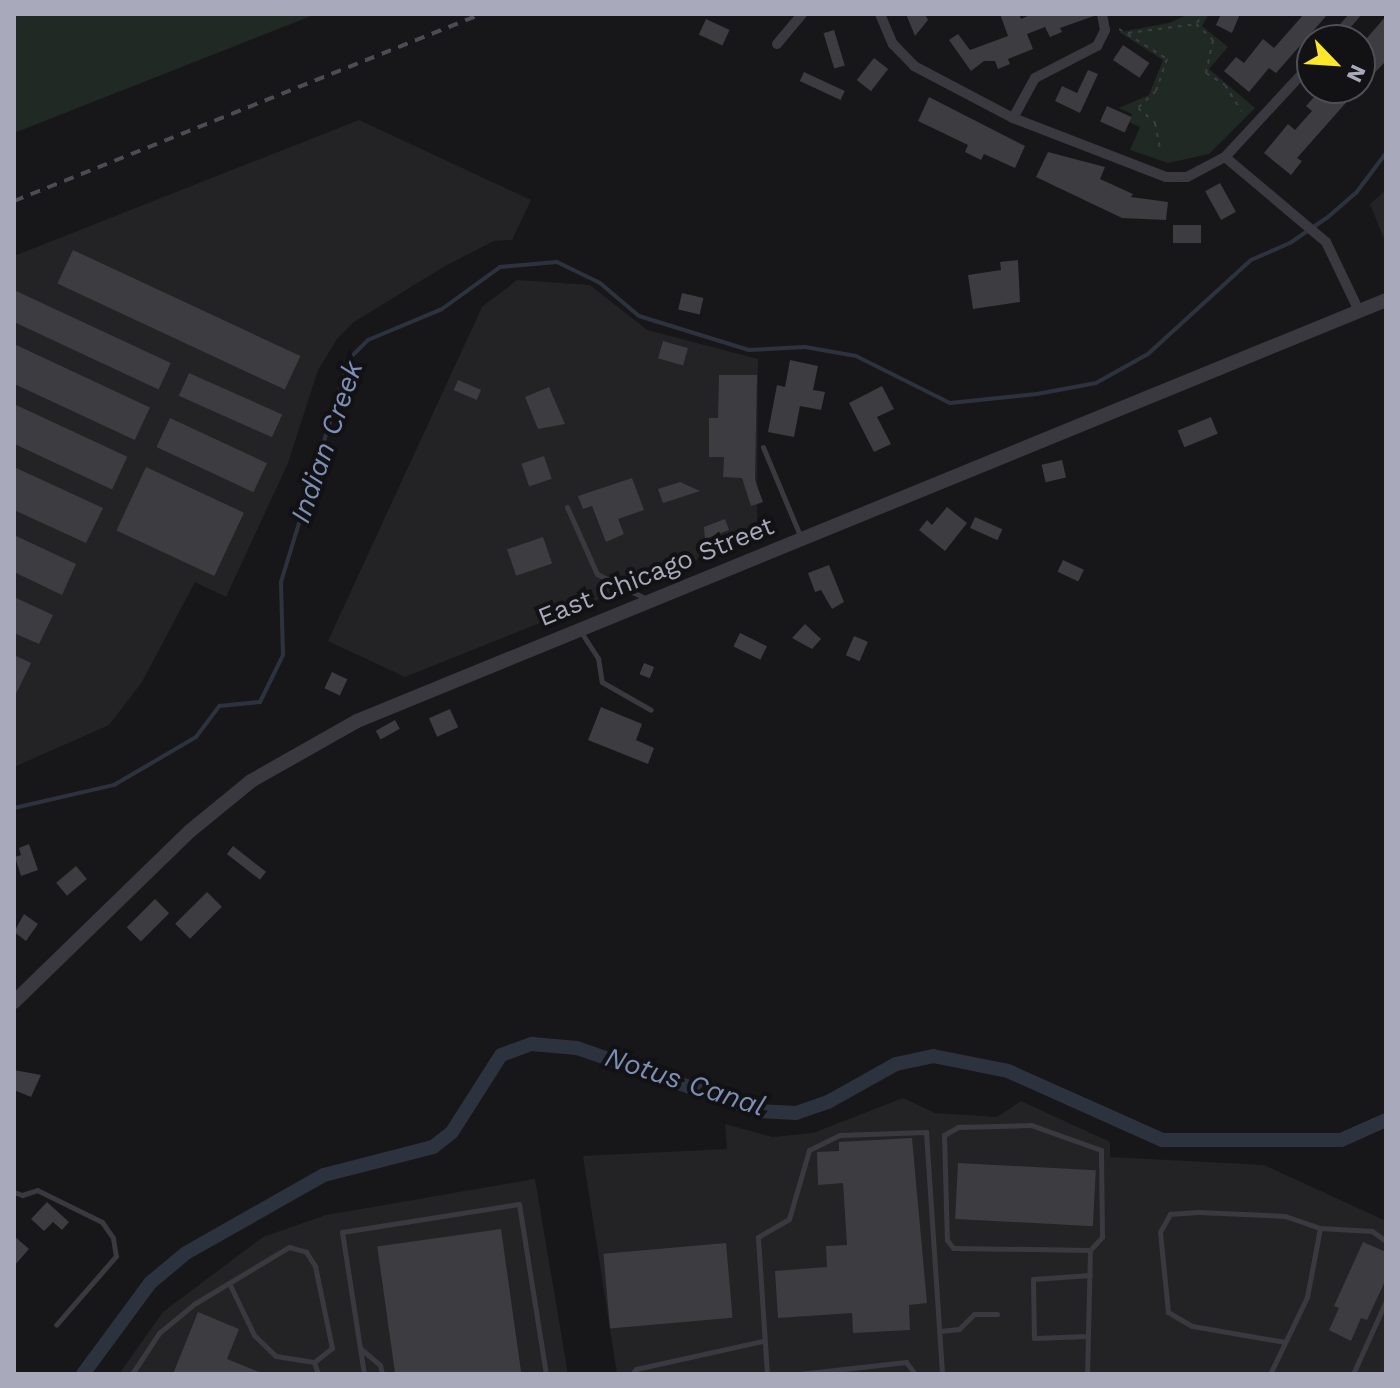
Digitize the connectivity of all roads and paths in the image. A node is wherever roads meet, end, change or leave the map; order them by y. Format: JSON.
{"nodes":[{"id":1,"x":802,"y":14,"type":"edge"},
{"id":2,"x":880,"y":14,"type":"edge"},
{"id":3,"x":1102,"y":14,"type":"edge"},
{"id":4,"x":1203,"y":14,"type":"edge"},
{"id":5,"x":1196,"y":24,"type":"junction"},
{"id":6,"x":1118,"y":29,"type":"dead end"},
{"id":7,"x":1128,"y":33,"type":"junction"},
{"id":8,"x":777,"y":44,"type":"dead end"},
{"id":9,"x":1296,"y":80,"type":"edge"},
{"id":10,"x":1241,"y":111,"type":"dead end"},
{"id":11,"x":1013,"y":118,"type":"junction"},
{"id":12,"x":1160,"y":149,"type":"dead end"},
{"id":13,"x":1225,"y":157,"type":"junction"},
{"id":14,"x":1386,"y":300,"type":"edge"},
{"id":15,"x":1359,"y":311,"type":"junction"},
{"id":16,"x":763,"y":447,"type":"dead end"},
{"id":17,"x":567,"y":507,"type":"dead end"},
{"id":18,"x":801,"y":539,"type":"junction"},
{"id":19,"x":648,"y":599,"type":"junction"},
{"id":20,"x":578,"y":628,"type":"junction"},
{"id":21,"x":651,"y":710,"type":"dead end"},
{"id":22,"x":14,"y":1002,"type":"edge"},
{"id":23,"x":14,"y":1192,"type":"edge"},
{"id":24,"x":1320,"y":1228,"type":"junction"},
{"id":25,"x":1386,"y":1241,"type":"edge"},
{"id":26,"x":1090,"y":1250,"type":"junction"},
{"id":27,"x":1090,"y":1275,"type":"junction"},
{"id":28,"x":229,"y":1283,"type":"junction"},
{"id":29,"x":1386,"y":1301,"type":"edge"},
{"id":30,"x":997,"y":1314,"type":"dead end"},
{"id":31,"x":56,"y":1325,"type":"dead end"},
{"id":32,"x":940,"y":1331,"type":"junction"},
{"id":33,"x":1088,"y":1336,"type":"junction"},
{"id":34,"x":762,"y":1341,"type":"junction"},
{"id":35,"x":1285,"y":1342,"type":"junction"},
{"id":36,"x":361,"y":1349,"type":"junction"},
{"id":37,"x":314,"y":1362,"type":"junction"},
{"id":38,"x":132,"y":1374,"type":"edge"},
{"id":39,"x":318,"y":1374,"type":"edge"},
{"id":40,"x":364,"y":1374,"type":"edge"},
{"id":41,"x":382,"y":1374,"type":"edge"},
{"id":42,"x":546,"y":1374,"type":"edge"},
{"id":43,"x":632,"y":1374,"type":"edge"},
{"id":44,"x":767,"y":1374,"type":"edge"},
{"id":45,"x":799,"y":1374,"type":"edge"},
{"id":46,"x":915,"y":1374,"type":"edge"},
{"id":47,"x":942,"y":1374,"type":"edge"},
{"id":48,"x":1087,"y":1374,"type":"edge"},
{"id":49,"x":1270,"y":1374,"type":"edge"},
{"id":50,"x":1353,"y":1374,"type":"edge"}],
"edges":[{"from":1,"to":8,"type":"street"},
{"from":2,"to":11,"type":"street"},
{"from":3,"to":11,"type":"street"},
{"from":4,"to":5,"type":"path"},
{"from":5,"to":7,"type":"path"},
{"from":5,"to":10,"type":"path"},
{"from":6,"to":7,"type":"path"},
{"from":7,"to":12,"type":"path"},
{"from":9,"to":13,"type":"street"},
{"from":11,"to":13,"type":"street"},
{"from":13,"to":15,"type":"street"},
{"from":14,"to":15,"type":"street","name":"East Chicago Street"},
{"from":15,"to":18,"type":"street","name":"East Chicago Street"},
{"from":16,"to":18,"type":"lane"},
{"from":17,"to":19,"type":"lane"},
{"from":18,"to":19,"type":"street","name":"East Chicago Street"},
{"from":19,"to":20,"type":"street","name":"East Chicago Street"},
{"from":20,"to":21,"type":"lane"},
{"from":20,"to":22,"type":"street","name":"East Chicago Street"},
{"from":23,"to":31,"type":"lane"},
{"from":24,"to":25,"type":"lane"},
{"from":24,"to":35,"type":"lane"},
{"from":24,"to":35,"type":"lane"},
{"from":26,"to":26,"type":"lane"},
{"from":26,"to":27,"type":"lane"},
{"from":27,"to":33,"type":"lane"},
{"from":27,"to":33,"type":"lane"},
{"from":28,"to":37,"type":"lane"},
{"from":28,"to":37,"type":"lane"},
{"from":28,"to":38,"type":"lane"},
{"from":29,"to":50,"type":"lane"},
{"from":30,"to":32,"type":"lane"},
{"from":32,"to":34,"type":"lane"},
{"from":32,"to":47,"type":"lane"},
{"from":33,"to":48,"type":"lane"},
{"from":34,"to":43,"type":"lane"},
{"from":34,"to":44,"type":"lane"},
{"from":35,"to":49,"type":"lane"},
{"from":36,"to":40,"type":"lane"},
{"from":36,"to":41,"type":"lane"},
{"from":36,"to":42,"type":"lane"},
{"from":37,"to":39,"type":"lane"},
{"from":45,"to":46,"type":"lane"}]}
